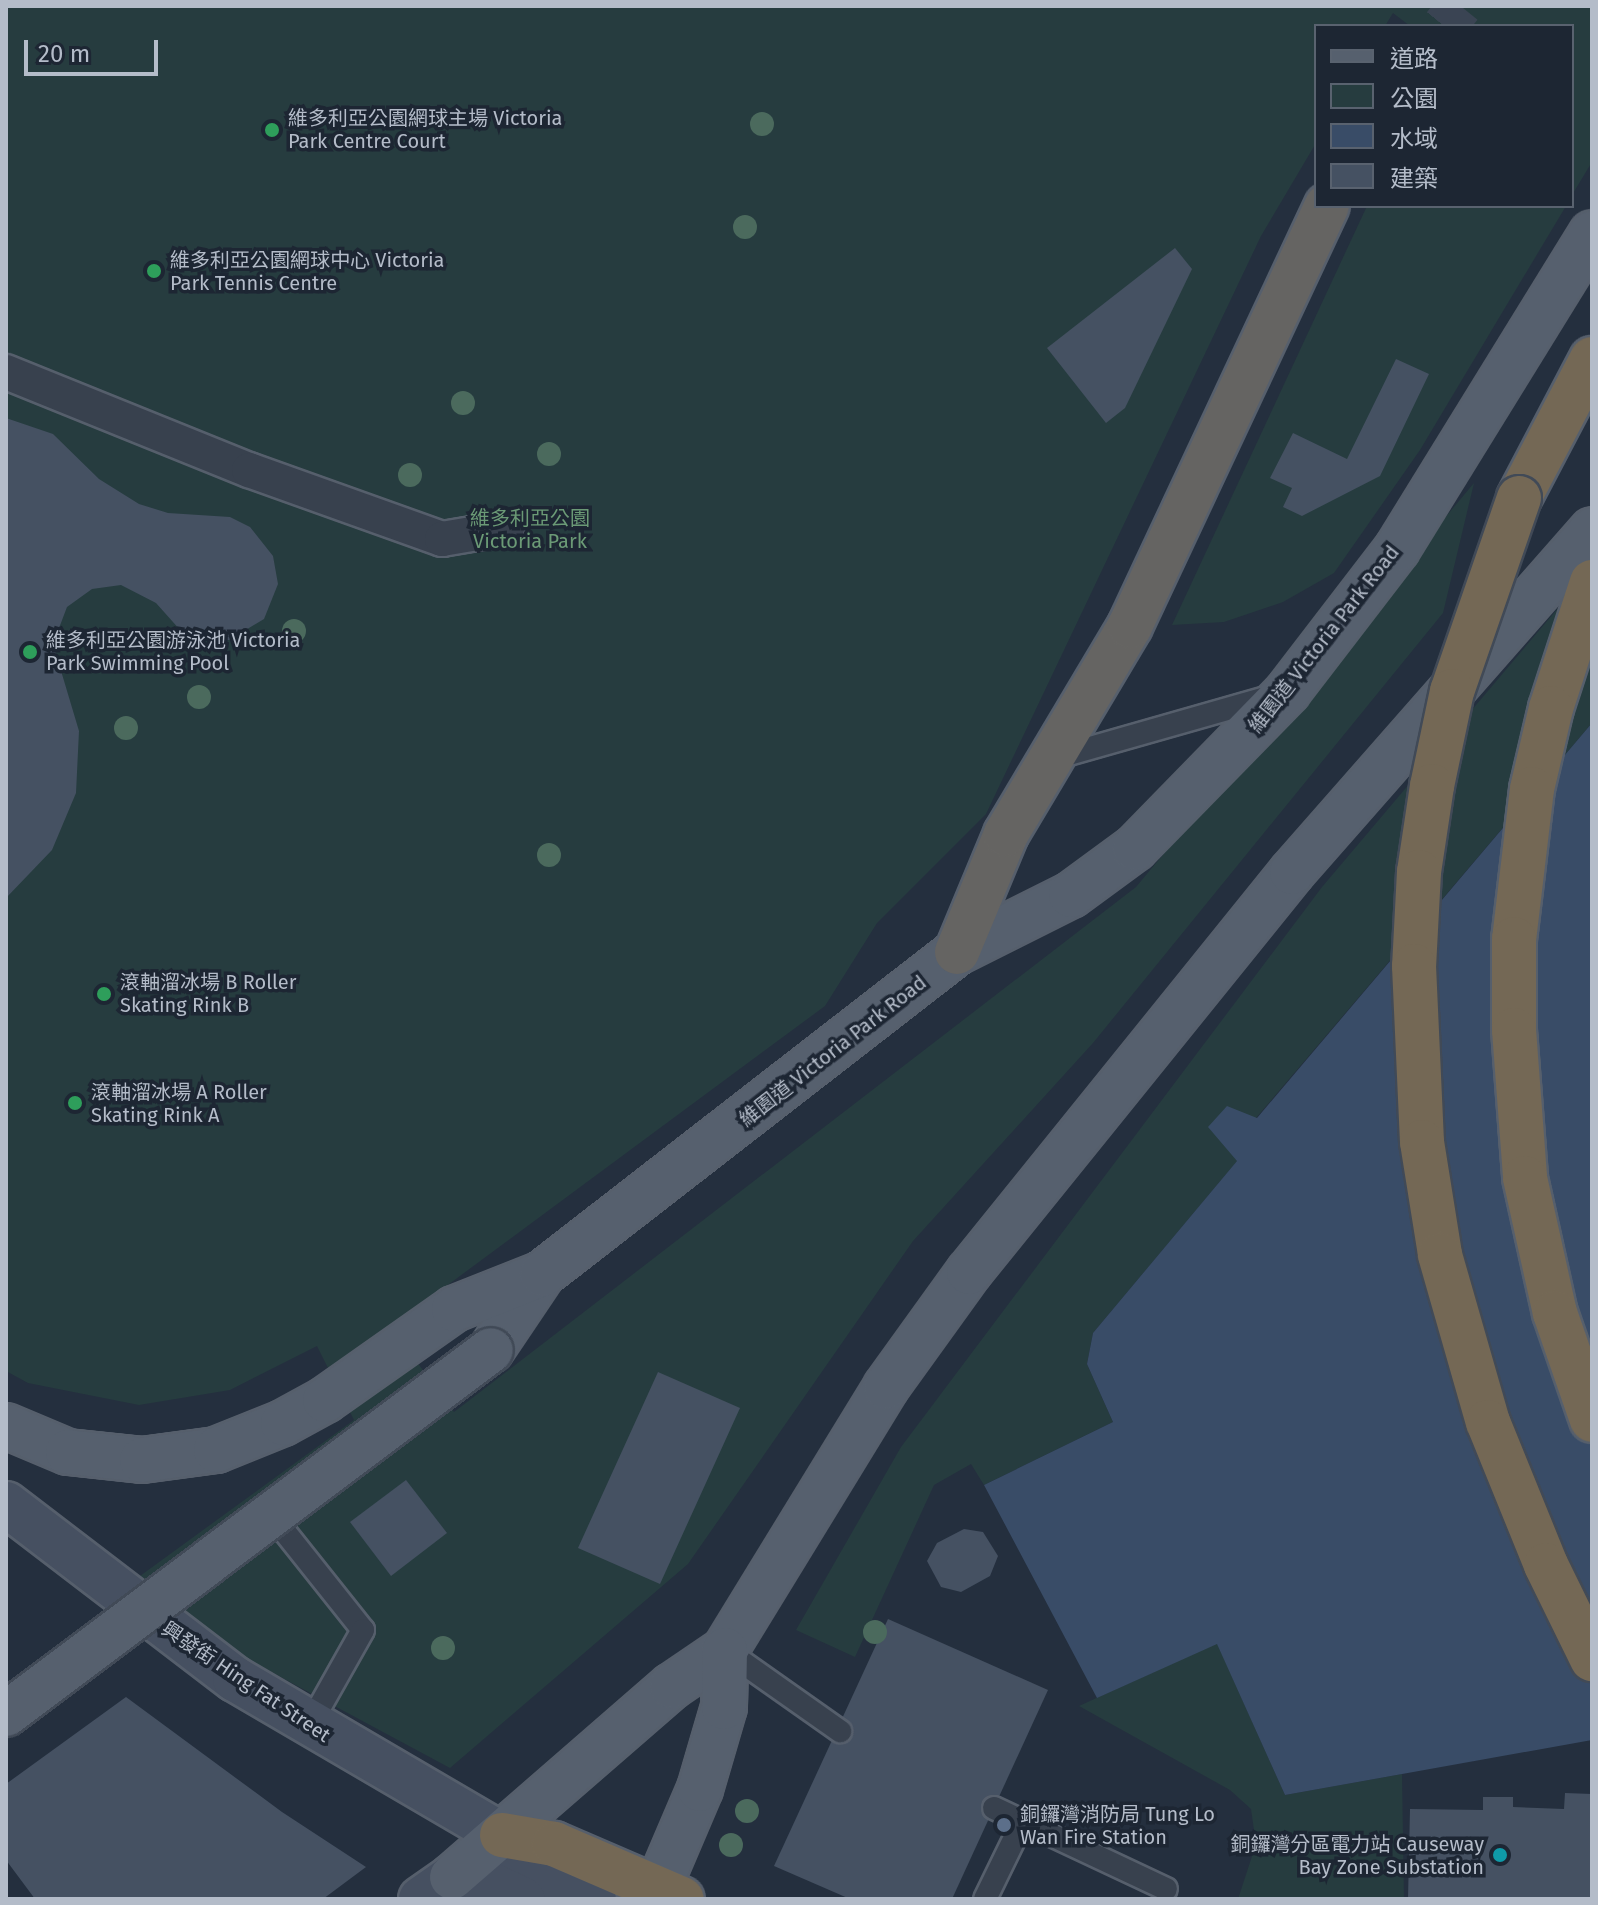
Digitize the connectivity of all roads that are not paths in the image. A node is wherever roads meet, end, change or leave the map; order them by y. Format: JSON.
{"nodes":[{"id":1,"x":1326,"y":208,"type":"edge"},
{"id":2,"x":1592,"y":233,"type":"edge"},
{"id":3,"x":1592,"y":359,"type":"edge"},
{"id":4,"x":6,"y":372,"type":"edge"},
{"id":5,"x":507,"y":528,"type":"dead end"},
{"id":6,"x":1592,"y":530,"type":"edge"},
{"id":7,"x":1592,"y":582,"type":"edge"},
{"id":8,"x":1288,"y":691,"type":"junction"},
{"id":9,"x":1054,"y":758,"type":"junction"},
{"id":10,"x":957,"y":952,"type":"junction"},
{"id":11,"x":542,"y":1274,"type":"junction"},
{"id":12,"x":1592,"y":1420,"type":"edge"},
{"id":13,"x":6,"y":1426,"type":"edge"},
{"id":14,"x":6,"y":1504,"type":"edge"},
{"id":15,"x":141,"y":1610,"type":"junction"},
{"id":16,"x":725,"y":1650,"type":"junction"},
{"id":17,"x":1592,"y":1659,"type":"edge"},
{"id":18,"x":6,"y":1714,"type":"edge"},
{"id":19,"x":309,"y":1726,"type":"junction"},
{"id":20,"x":840,"y":1731,"type":"dead end"},
{"id":21,"x":994,"y":1808,"type":"dead end"},
{"id":22,"x":1024,"y":1819,"type":"junction"},
{"id":23,"x":502,"y":1835,"type":"junction"},
{"id":24,"x":437,"y":1888,"type":"edge"},
{"id":25,"x":1166,"y":1889,"type":"dead end"},
{"id":26,"x":664,"y":1896,"type":"edge"},
{"id":27,"x":522,"y":1899,"type":"edge"},
{"id":28,"x":594,"y":1899,"type":"edge"},
{"id":29,"x":985,"y":1899,"type":"edge"}],
"edges":[{"from":1,"to":9,"type":"highway"},
{"from":2,"to":8,"type":"main road","name":"維園道 Victoria Park Road"},
{"from":3,"to":17,"type":"highway","bridge":true},
{"from":4,"to":5,"type":"street"},
{"from":6,"to":16,"type":"main road"},
{"from":7,"to":12,"type":"highway"},
{"from":8,"to":9,"type":"lane"},
{"from":8,"to":10,"type":"main road","name":"維園道 Victoria Park Road"},
{"from":9,"to":10,"type":"highway"},
{"from":10,"to":11,"type":"main road","name":"維園道 Victoria Park Road"},
{"from":11,"to":13,"type":"main road"},
{"from":11,"to":18,"type":"main road","bridge":true},
{"from":14,"to":15,"type":"main road","name":"興發街 Hing Fat Street"},
{"from":15,"to":19,"type":"main road","name":"興發街 Hing Fat Street"},
{"from":15,"to":19,"type":"lane"},
{"from":16,"to":20,"type":"lane"},
{"from":16,"to":23,"type":"main road"},
{"from":16,"to":26,"type":"main road"},
{"from":19,"to":23,"type":"main road","name":"興發街 Hing Fat Street"},
{"from":21,"to":22,"type":"lane"},
{"from":22,"to":25,"type":"lane"},
{"from":22,"to":29,"type":"lane"},
{"from":23,"to":24,"type":"main road"},
{"from":23,"to":26,"type":"highway"},
{"from":23,"to":28,"type":"main road"},
{"from":24,"to":27,"type":"main road"}]}
